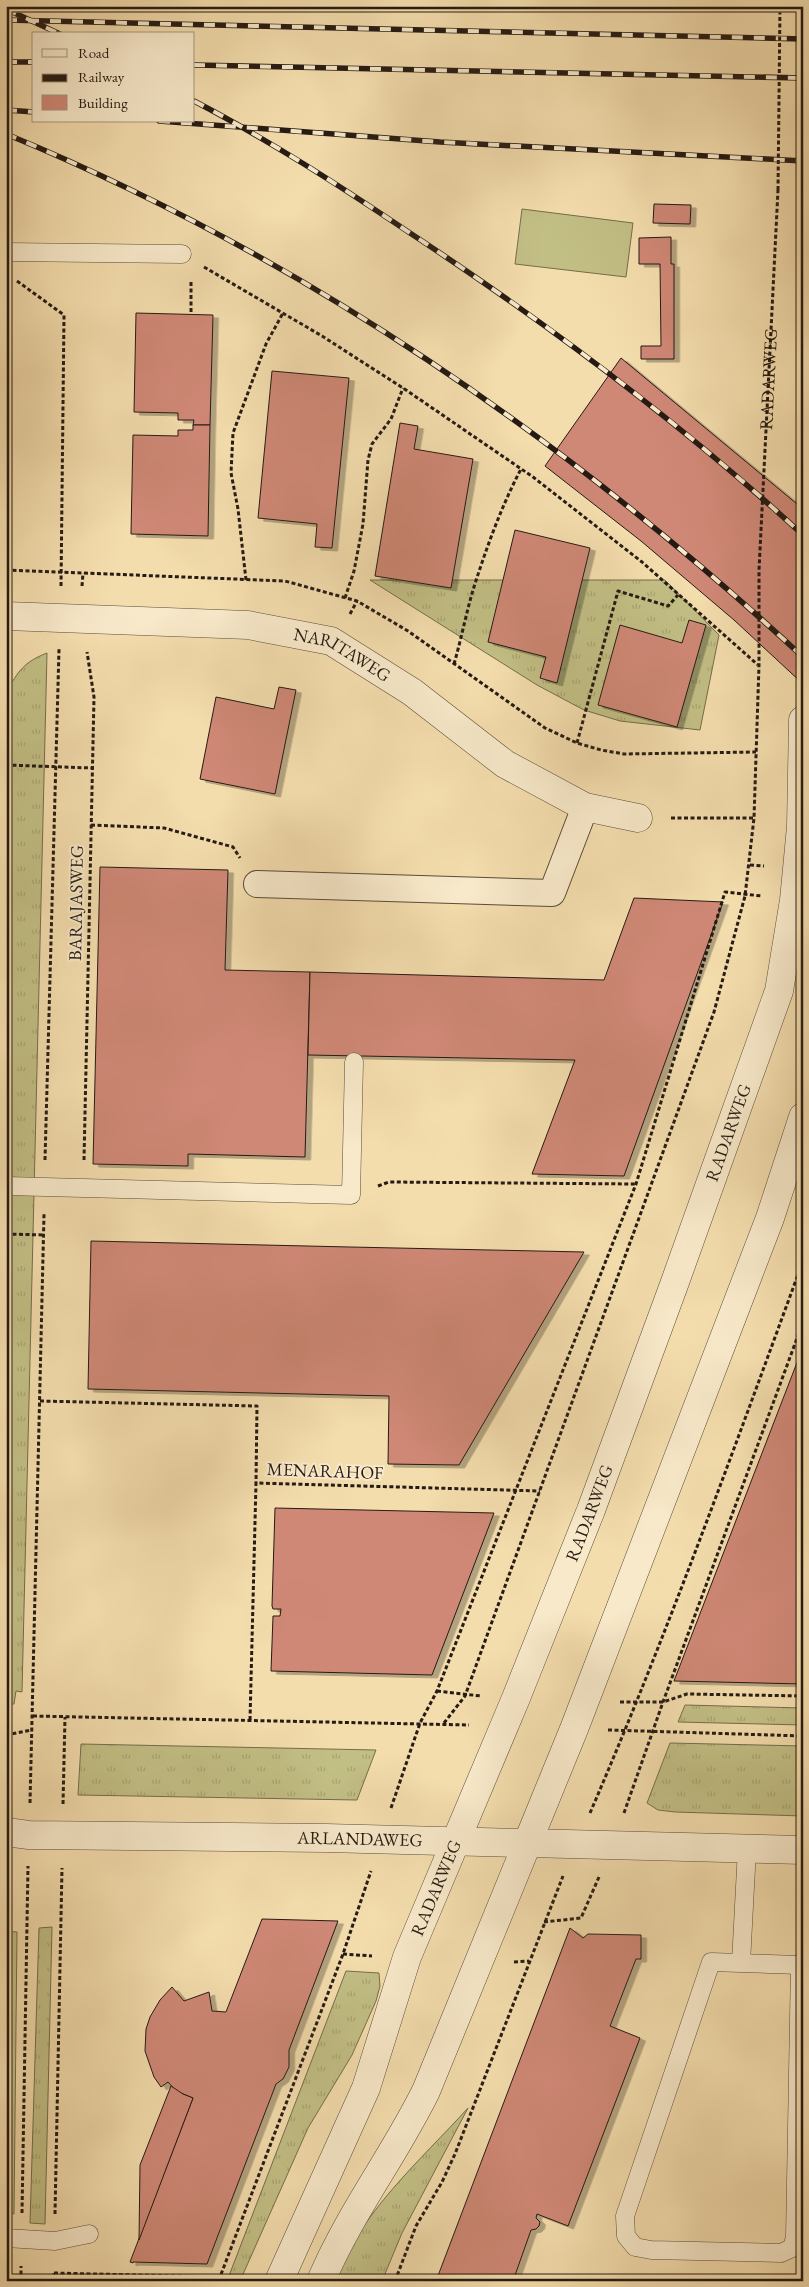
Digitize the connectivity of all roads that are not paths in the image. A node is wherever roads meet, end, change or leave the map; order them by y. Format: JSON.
{"nodes":[{"id":1,"x":6,"y":252,"type":"edge"},
{"id":2,"x":187,"y":257,"type":"road end"},
{"id":3,"x":6,"y":616,"type":"edge"},
{"id":4,"x":803,"y":720,"type":"edge"},
{"id":5,"x":584,"y":808,"type":"junction"},
{"id":6,"x":638,"y":818,"type":"road end"},
{"id":7,"x":257,"y":884,"type":"road end"},
{"id":8,"x":354,"y":1062,"type":"dead end"},
{"id":9,"x":803,"y":1117,"type":"edge"},
{"id":10,"x":6,"y":1186,"type":"edge"},
{"id":11,"x":18,"y":1833,"type":"edge"},
{"id":12,"x":454,"y":1842,"type":"junction"},
{"id":13,"x":527,"y":1844,"type":"junction"},
{"id":14,"x":747,"y":1849,"type":"junction"},
{"id":15,"x":803,"y":1850,"type":"edge"},
{"id":16,"x":741,"y":1963,"type":"junction"},
{"id":17,"x":89,"y":2234,"type":"dead end"},
{"id":18,"x":14,"y":2238,"type":"edge"},
{"id":19,"x":280,"y":2281,"type":"edge"},
{"id":20,"x":321,"y":2281,"type":"edge"}],
"edges":[{"from":1,"to":2,"type":"lane"},
{"from":3,"to":5,"type":"street","name":"NARITAWEG"},
{"from":4,"to":12,"type":"street","name":"RADARWEG"},
{"from":5,"to":6,"type":"street","name":"NARITAWEG"},
{"from":5,"to":7,"type":"street"},
{"from":8,"to":10,"type":"lane"},
{"from":9,"to":13,"type":"street"},
{"from":11,"to":12,"type":"street","name":"ARLANDAWEG"},
{"from":12,"to":13,"type":"street","name":"ARLANDAWEG"},
{"from":12,"to":19,"type":"street","name":"RADARWEG"},
{"from":13,"to":14,"type":"street","name":"ARLANDAWEG"},
{"from":13,"to":20,"type":"street"},
{"from":14,"to":15,"type":"street","name":"ARLANDAWEG"},
{"from":14,"to":16,"type":"lane"},
{"from":16,"to":16,"type":"lane"},
{"from":17,"to":18,"type":"lane"}]}
